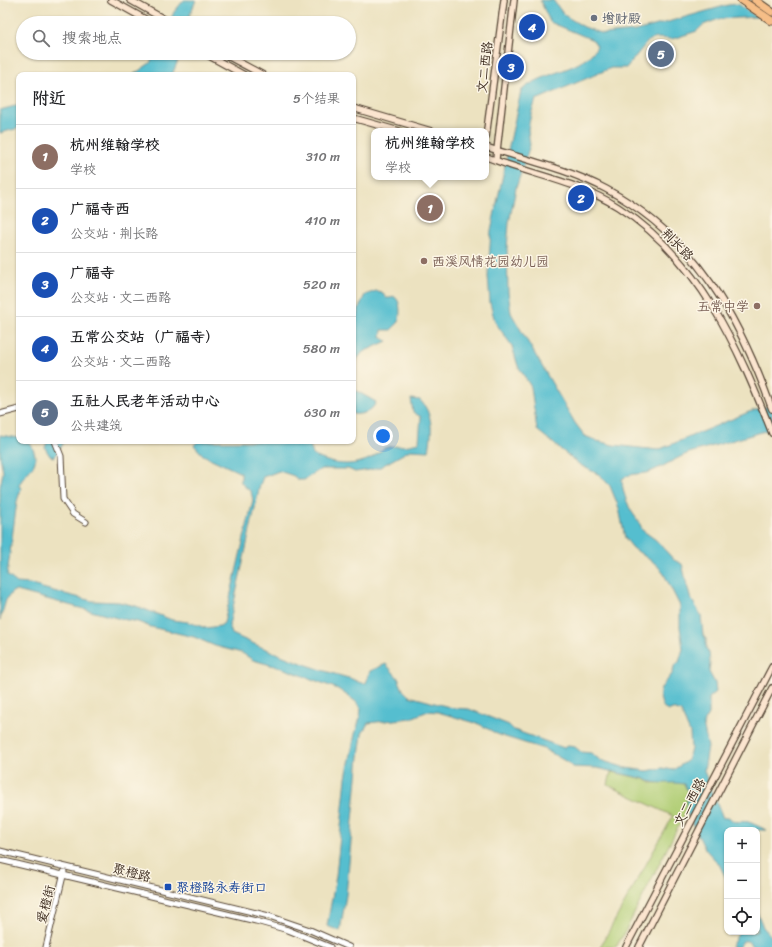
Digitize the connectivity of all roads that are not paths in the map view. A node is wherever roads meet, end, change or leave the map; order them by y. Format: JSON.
{"nodes":[{"id":1,"x":111,"y":0,"type":"edge"},
{"id":2,"x":130,"y":0,"type":"edge"},
{"id":3,"x":504,"y":0,"type":"edge"},
{"id":4,"x":514,"y":0,"type":"edge"},
{"id":5,"x":741,"y":0,"type":"edge"},
{"id":6,"x":755,"y":0,"type":"edge"},
{"id":7,"x":772,"y":12,"type":"edge"},
{"id":8,"x":140,"y":16,"type":"edge"},
{"id":9,"x":158,"y":16,"type":"edge"},
{"id":10,"x":772,"y":22,"type":"edge"},
{"id":11,"x":217,"y":60,"type":"edge"},
{"id":12,"x":235,"y":60,"type":"edge"},
{"id":13,"x":239,"y":72,"type":"edge"},
{"id":14,"x":257,"y":72,"type":"edge"},
{"id":15,"x":356,"y":109,"type":"edge"},
{"id":16,"x":356,"y":119,"type":"edge"},
{"id":17,"x":388,"y":128,"type":"edge"},
{"id":18,"x":421,"y":128,"type":"edge"},
{"id":19,"x":487,"y":128,"type":"edge"},
{"id":20,"x":489,"y":148,"type":"edge"},
{"id":21,"x":497,"y":150,"type":"junction"},
{"id":22,"x":489,"y":157,"type":"edge"},
{"id":23,"x":496,"y":160,"type":"junction"},
{"id":24,"x":772,"y":409,"type":"edge"},
{"id":25,"x":16,"y":410,"type":"edge"},
{"id":26,"x":0,"y":414,"type":"edge"},
{"id":27,"x":772,"y":433,"type":"edge"},
{"id":28,"x":56,"y":444,"type":"edge"},
{"id":29,"x":86,"y":522,"type":"dead end"},
{"id":30,"x":772,"y":667,"type":"edge"},
{"id":31,"x":772,"y":688,"type":"edge"},
{"id":32,"x":0,"y":851,"type":"edge"},
{"id":33,"x":0,"y":860,"type":"edge"},
{"id":34,"x":65,"y":867,"type":"junction"},
{"id":35,"x":63,"y":875,"type":"junction"},
{"id":36,"x":46,"y":947,"type":"edge"},
{"id":37,"x":330,"y":947,"type":"edge"},
{"id":38,"x":349,"y":947,"type":"edge"},
{"id":39,"x":626,"y":947,"type":"edge"},
{"id":40,"x":639,"y":947,"type":"edge"}],
"edges":[{"from":1,"to":8,"type":"main road"},
{"from":2,"to":9,"type":"main road"},
{"from":3,"to":19,"type":"main road","name":"文二西路"},
{"from":4,"to":21,"type":"main road","name":"文二西路"},
{"from":5,"to":10,"type":"highway"},
{"from":6,"to":7,"type":"highway"},
{"from":11,"to":13,"type":"main road"},
{"from":12,"to":14,"type":"main road"},
{"from":15,"to":18,"type":"main road"},
{"from":16,"to":17,"type":"main road"},
{"from":20,"to":21,"type":"main road","name":"荆长路"},
{"from":21,"to":23,"type":"main road","name":"文二西路"},
{"from":21,"to":24,"type":"main road","name":"荆长路"},
{"from":22,"to":23,"type":"main road","name":"荆长路"},
{"from":23,"to":27,"type":"main road","name":"荆长路"},
{"from":25,"to":26,"type":"street"},
{"from":28,"to":29,"type":"street"},
{"from":30,"to":39,"type":"main road","name":"文二西路"},
{"from":31,"to":40,"type":"main road","name":"文二西路"},
{"from":32,"to":34,"type":"street","name":"聚橙路"},
{"from":33,"to":35,"type":"street","name":"聚橙路"},
{"from":34,"to":35,"type":"street","name":"爱橙街"},
{"from":34,"to":38,"type":"street","name":"聚橙路"},
{"from":35,"to":36,"type":"street","name":"爱橙街"},
{"from":35,"to":37,"type":"street","name":"聚橙路"}]}
